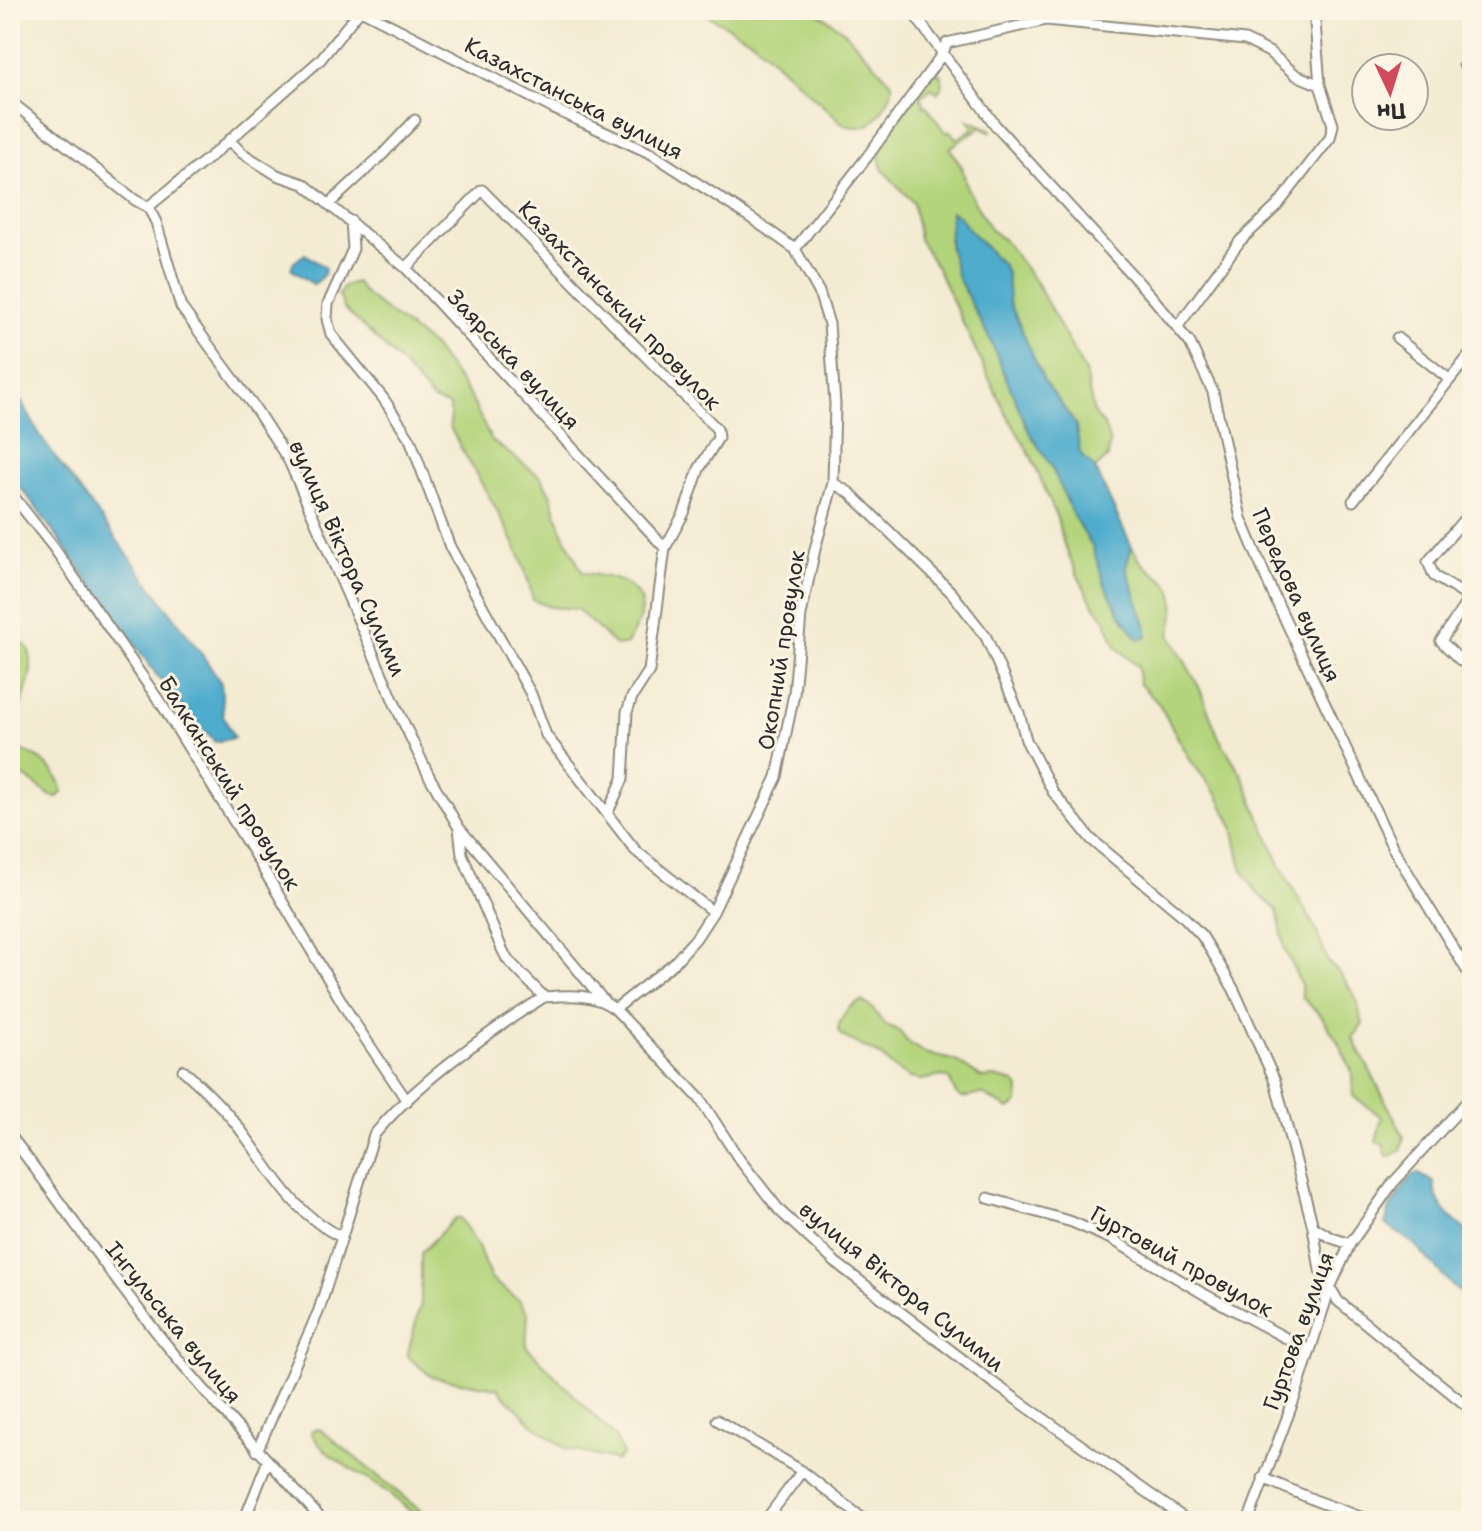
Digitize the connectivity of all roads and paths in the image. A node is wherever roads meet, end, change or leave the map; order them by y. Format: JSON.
{"nodes":[{"id":1,"x":360,"y":10,"type":"edge"},
{"id":2,"x":911,"y":10,"type":"edge"},
{"id":3,"x":1067,"y":10,"type":"edge"},
{"id":4,"x":1314,"y":10,"type":"edge"},
{"id":5,"x":1066,"y":23,"type":"junction"},
{"id":6,"x":943,"y":53,"type":"junction"},
{"id":7,"x":1464,"y":65,"type":"dead end"},
{"id":8,"x":1472,"y":74,"type":"edge"},
{"id":9,"x":1320,"y":85,"type":"junction"},
{"id":10,"x":10,"y":101,"type":"edge"},
{"id":11,"x":415,"y":120,"type":"dead end"},
{"id":12,"x":229,"y":140,"type":"junction"},
{"id":13,"x":329,"y":204,"type":"junction"},
{"id":14,"x":148,"y":207,"type":"junction"},
{"id":15,"x":351,"y":221,"type":"junction"},
{"id":16,"x":795,"y":249,"type":"junction"},
{"id":17,"x":406,"y":268,"type":"junction"},
{"id":18,"x":1178,"y":326,"type":"junction"},
{"id":19,"x":1397,"y":338,"type":"dead end"},
{"id":20,"x":1472,"y":352,"type":"edge"},
{"id":21,"x":1449,"y":379,"type":"junction"},
{"id":22,"x":833,"y":483,"type":"junction"},
{"id":23,"x":10,"y":492,"type":"edge"},
{"id":24,"x":1353,"y":501,"type":"dead end"},
{"id":25,"x":1472,"y":510,"type":"edge"},
{"id":26,"x":665,"y":548,"type":"junction"},
{"id":27,"x":1472,"y":668,"type":"edge"},
{"id":28,"x":608,"y":812,"type":"junction"},
{"id":29,"x":459,"y":828,"type":"junction"},
{"id":30,"x":713,"y":912,"type":"junction"},
{"id":31,"x":1472,"y":979,"type":"edge"},
{"id":32,"x":544,"y":997,"type":"junction"},
{"id":33,"x":604,"y":1001,"type":"junction"},
{"id":34,"x":615,"y":1009,"type":"junction"},
{"id":35,"x":183,"y":1070,"type":"dead end"},
{"id":36,"x":1472,"y":1096,"type":"edge"},
{"id":37,"x":407,"y":1101,"type":"junction"},
{"id":38,"x":10,"y":1135,"type":"edge"},
{"id":39,"x":988,"y":1198,"type":"dead end"},
{"id":40,"x":1313,"y":1227,"type":"junction"},
{"id":41,"x":341,"y":1237,"type":"junction"},
{"id":42,"x":1350,"y":1244,"type":"junction"},
{"id":43,"x":1330,"y":1288,"type":"junction"},
{"id":44,"x":1310,"y":1351,"type":"junction"},
{"id":45,"x":1472,"y":1410,"type":"edge"},
{"id":46,"x":717,"y":1420,"type":"dead end"},
{"id":47,"x":257,"y":1451,"type":"junction"},
{"id":48,"x":267,"y":1463,"type":"junction"},
{"id":49,"x":802,"y":1471,"type":"junction"},
{"id":50,"x":1263,"y":1478,"type":"junction"},
{"id":51,"x":10,"y":1505,"type":"edge"},
{"id":52,"x":19,"y":1521,"type":"edge"},
{"id":53,"x":244,"y":1521,"type":"edge"},
{"id":54,"x":323,"y":1521,"type":"edge"},
{"id":55,"x":765,"y":1521,"type":"edge"},
{"id":56,"x":866,"y":1521,"type":"edge"},
{"id":57,"x":1188,"y":1521,"type":"edge"},
{"id":58,"x":1248,"y":1521,"type":"edge"},
{"id":59,"x":1372,"y":1521,"type":"edge"}],
"edges":[{"from":1,"to":12,"type":"street","name":"Казахстанська вулиця"},
{"from":1,"to":16,"type":"street","name":"Казахстанська вулиця"},
{"from":2,"to":6,"type":"street","name":"Передова вулиця"},
{"from":3,"to":5,"type":"street"},
{"from":4,"to":9,"type":"street"},
{"from":5,"to":6,"type":"street"},
{"from":5,"to":9,"type":"street"},
{"from":6,"to":16,"type":"street"},
{"from":6,"to":18,"type":"street","name":"Передова вулиця"},
{"from":7,"to":8,"type":"street"},
{"from":9,"to":18,"type":"street"},
{"from":10,"to":14,"type":"street"},
{"from":11,"to":13,"type":"street"},
{"from":12,"to":13,"type":"street","name":"Заярська вулиця"},
{"from":12,"to":14,"type":"street","name":"Казахстанська вулиця"},
{"from":13,"to":15,"type":"street","name":"Заярська вулиця"},
{"from":14,"to":29,"type":"street","name":"вулиця Віктора Сулими"},
{"from":15,"to":17,"type":"street","name":"Заярська вулиця"},
{"from":15,"to":28,"type":"street"},
{"from":16,"to":22,"type":"street","name":"Казахстанська вулиця"},
{"from":17,"to":26,"type":"street","name":"Заярська вулиця"},
{"from":17,"to":26,"type":"street","name":"Казахстанський провулок"},
{"from":18,"to":31,"type":"street","name":"Передова вулиця"},
{"from":19,"to":21,"type":"street"},
{"from":20,"to":21,"type":"street"},
{"from":21,"to":24,"type":"street"},
{"from":22,"to":30,"type":"street","name":"Окопний провулок"},
{"from":22,"to":40,"type":"street"},
{"from":23,"to":37,"type":"street","name":"Балканський провулок"},
{"from":25,"to":27,"type":"street"},
{"from":26,"to":28,"type":"street"},
{"from":28,"to":30,"type":"street"},
{"from":29,"to":32,"type":"street","name":"вулиця Віктора Сулими"},
{"from":29,"to":33,"type":"street","name":"вулиця Віктора Сулими"},
{"from":30,"to":34,"type":"street","name":"Окопний провулок"},
{"from":32,"to":33,"type":"street","name":"вулиця Віктора Сулими"},
{"from":32,"to":37,"type":"street"},
{"from":33,"to":34,"type":"street","name":"вулиця Віктора Сулими"},
{"from":34,"to":57,"type":"street","name":"вулиця Віктора Сулими"},
{"from":35,"to":41,"type":"street"},
{"from":36,"to":42,"type":"street","name":"Гуртова вулиця"},
{"from":37,"to":41,"type":"street"},
{"from":38,"to":47,"type":"street","name":"Інгульська вулиця"},
{"from":39,"to":44,"type":"street","name":"Гуртовий провулок"},
{"from":40,"to":42,"type":"street"},
{"from":40,"to":43,"type":"street"},
{"from":41,"to":47,"type":"street"},
{"from":42,"to":43,"type":"street","name":"Гуртова вулиця"},
{"from":43,"to":44,"type":"street","name":"Гуртова вулиця"},
{"from":43,"to":45,"type":"street"},
{"from":44,"to":50,"type":"street","name":"Гуртова вулиця"},
{"from":46,"to":49,"type":"street"},
{"from":47,"to":48,"type":"street","name":"Інгульська вулиця"},
{"from":48,"to":53,"type":"street"},
{"from":48,"to":54,"type":"street","name":"Інгульська вулиця"},
{"from":49,"to":55,"type":"street"},
{"from":49,"to":56,"type":"street"},
{"from":50,"to":58,"type":"street","name":"Гуртова вулиця"},
{"from":50,"to":59,"type":"street"},
{"from":51,"to":52,"type":"street"}]}
